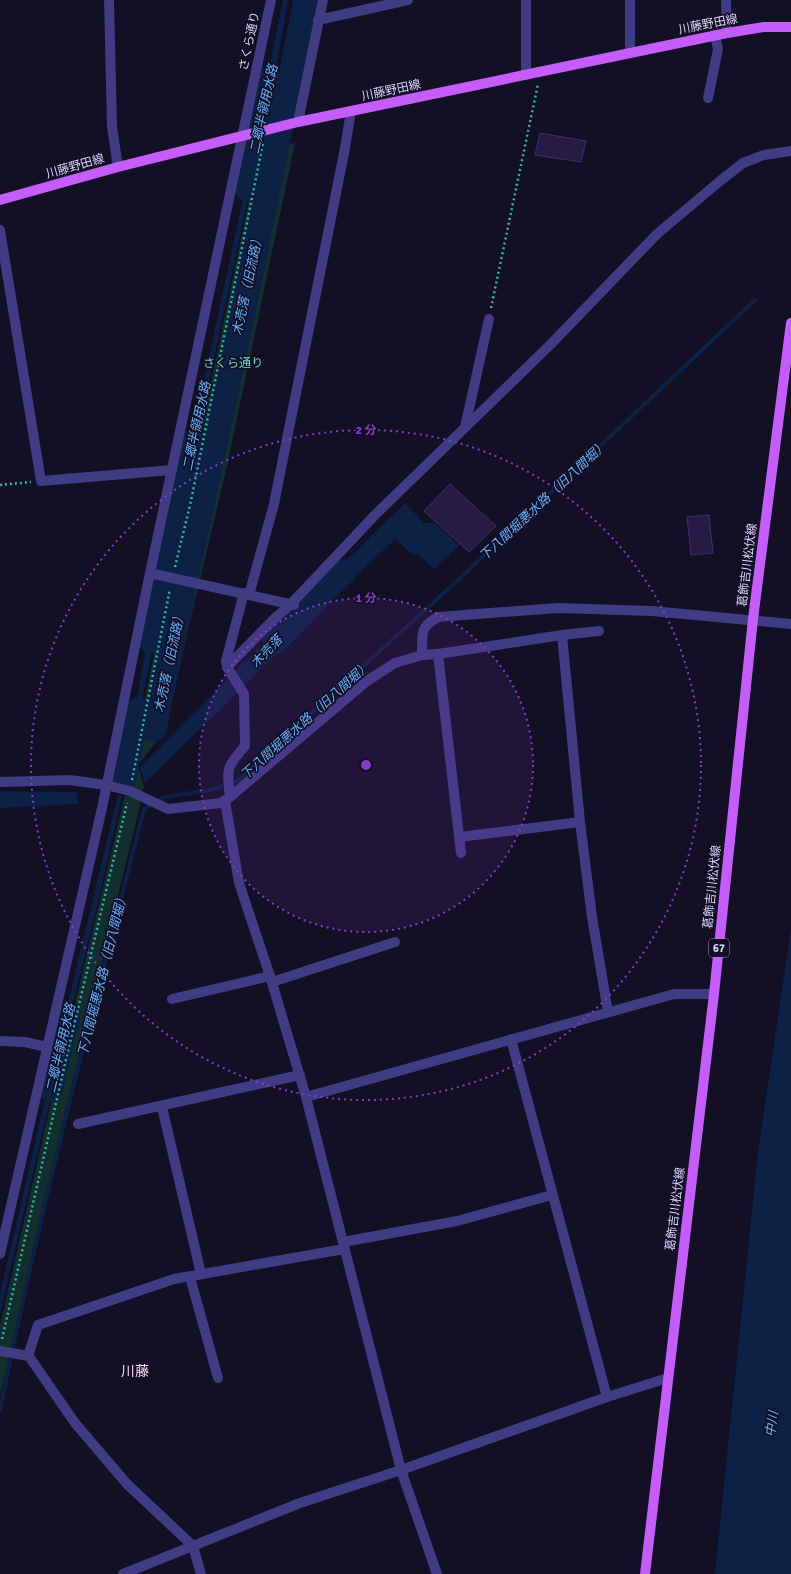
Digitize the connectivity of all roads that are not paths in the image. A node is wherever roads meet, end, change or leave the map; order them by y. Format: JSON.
{"nodes":[{"id":1,"x":109,"y":0,"type":"edge"},
{"id":2,"x":271,"y":0,"type":"edge"},
{"id":3,"x":323,"y":0,"type":"edge"},
{"id":4,"x":408,"y":0,"type":"edge"},
{"id":5,"x":526,"y":0,"type":"edge"},
{"id":6,"x":630,"y":0,"type":"edge"},
{"id":7,"x":726,"y":0,"type":"edge"},
{"id":8,"x":318,"y":20,"type":"junction"},
{"id":9,"x":791,"y":27,"type":"edge"},
{"id":10,"x":727,"y":33,"type":"junction"},
{"id":11,"x":715,"y":35,"type":"junction"},
{"id":12,"x":630,"y":53,"type":"junction"},
{"id":13,"x":526,"y":75,"type":"junction"},
{"id":14,"x":708,"y":98,"type":"dead end"},
{"id":15,"x":351,"y":111,"type":"junction"},
{"id":16,"x":296,"y":122,"type":"junction"},
{"id":17,"x":248,"y":134,"type":"junction"},
{"id":18,"x":791,"y":151,"type":"edge"},
{"id":19,"x":118,"y":167,"type":"junction"},
{"id":20,"x":0,"y":200,"type":"edge"},
{"id":21,"x":0,"y":230,"type":"edge"},
{"id":22,"x":489,"y":319,"type":"road end"},
{"id":23,"x":791,"y":323,"type":"edge"},
{"id":24,"x":465,"y":427,"type":"junction"},
{"id":25,"x":172,"y":470,"type":"junction"},
{"id":26,"x":150,"y":573,"type":"junction"},
{"id":27,"x":247,"y":594,"type":"junction"},
{"id":28,"x":294,"y":606,"type":"junction"},
{"id":29,"x":753,"y":619,"type":"junction"},
{"id":30,"x":791,"y":624,"type":"edge"},
{"id":31,"x":599,"y":631,"type":"dead end"},
{"id":32,"x":562,"y":635,"type":"junction"},
{"id":33,"x":438,"y":654,"type":"junction"},
{"id":34,"x":422,"y":655,"type":"junction"},
{"id":35,"x":228,"y":667,"type":"junction"},
{"id":36,"x":0,"y":782,"type":"edge"},
{"id":37,"x":119,"y":788,"type":"junction"},
{"id":38,"x":227,"y":799,"type":"junction"},
{"id":39,"x":580,"y":822,"type":"junction"},
{"id":40,"x":459,"y":837,"type":"junction"},
{"id":41,"x":461,"y":853,"type":"dead end"},
{"id":42,"x":395,"y":942,"type":"dead end"},
{"id":43,"x":271,"y":979,"type":"junction"},
{"id":44,"x":714,"y":994,"type":"junction"},
{"id":45,"x":172,"y":999,"type":"dead end"},
{"id":46,"x":608,"y":1012,"type":"junction"},
{"id":47,"x":511,"y":1039,"type":"junction"},
{"id":48,"x":0,"y":1041,"type":"edge"},
{"id":49,"x":50,"y":1050,"type":"junction"},
{"id":50,"x":300,"y":1075,"type":"junction"},
{"id":51,"x":306,"y":1097,"type":"junction"},
{"id":52,"x":162,"y":1106,"type":"junction"},
{"id":53,"x":78,"y":1124,"type":"dead end"},
{"id":54,"x":552,"y":1195,"type":"junction"},
{"id":55,"x":343,"y":1245,"type":"junction"},
{"id":56,"x":0,"y":1254,"type":"edge"},
{"id":57,"x":201,"y":1274,"type":"junction"},
{"id":58,"x":190,"y":1277,"type":"junction"},
{"id":59,"x":3,"y":1351,"type":"edge"},
{"id":60,"x":28,"y":1356,"type":"junction"},
{"id":61,"x":218,"y":1378,"type":"dead end"},
{"id":62,"x":668,"y":1378,"type":"junction"},
{"id":63,"x":607,"y":1397,"type":"junction"},
{"id":64,"x":401,"y":1470,"type":"junction"},
{"id":65,"x":193,"y":1546,"type":"junction"},
{"id":66,"x":124,"y":1574,"type":"edge"},
{"id":67,"x":201,"y":1574,"type":"edge"},
{"id":68,"x":437,"y":1574,"type":"edge"},
{"id":69,"x":645,"y":1574,"type":"edge"}],
"edges":[{"from":1,"to":19,"type":"street"},
{"from":2,"to":17,"type":"street","name":"さくら通り"},
{"from":3,"to":8,"type":"street"},
{"from":4,"to":8,"type":"street"},
{"from":5,"to":13,"type":"street"},
{"from":6,"to":12,"type":"street"},
{"from":7,"to":10,"type":"street"},
{"from":8,"to":16,"type":"street"},
{"from":9,"to":10,"type":"main road","name":"川藤野田線"},
{"from":10,"to":11,"type":"main road","name":"川藤野田線"},
{"from":11,"to":12,"type":"main road","name":"川藤野田線"},
{"from":11,"to":14,"type":"street"},
{"from":12,"to":13,"type":"main road","name":"川藤野田線"},
{"from":13,"to":15,"type":"main road","name":"川藤野田線"},
{"from":15,"to":16,"type":"main road","name":"川藤野田線"},
{"from":15,"to":27,"type":"street"},
{"from":16,"to":17,"type":"main road","name":"川藤野田線"},
{"from":17,"to":19,"type":"main road","name":"川藤野田線"},
{"from":17,"to":25,"type":"street","name":"さくら通り"},
{"from":18,"to":24,"type":"street"},
{"from":19,"to":20,"type":"main road","name":"川藤野田線"},
{"from":21,"to":25,"type":"street"},
{"from":22,"to":24,"type":"street"},
{"from":23,"to":29,"type":"main road","name":"葛飾吉川松伏線","number":"67"},
{"from":24,"to":28,"type":"street"},
{"from":25,"to":26,"type":"street","name":"さくら通り"},
{"from":26,"to":27,"type":"street"},
{"from":26,"to":37,"type":"street","name":"さくら通り"},
{"from":27,"to":28,"type":"street"},
{"from":27,"to":35,"type":"street"},
{"from":28,"to":35,"type":"street"},
{"from":29,"to":30,"type":"street"},
{"from":29,"to":34,"type":"street"},
{"from":29,"to":44,"type":"main road","name":"葛飾吉川松伏線","number":"67"},
{"from":31,"to":32,"type":"street"},
{"from":32,"to":33,"type":"street"},
{"from":32,"to":39,"type":"street"},
{"from":33,"to":34,"type":"street"},
{"from":33,"to":40,"type":"street"},
{"from":34,"to":38,"type":"street"},
{"from":35,"to":38,"type":"street"},
{"from":36,"to":37,"type":"street"},
{"from":37,"to":38,"type":"street"},
{"from":37,"to":49,"type":"street","name":"さくら通り"},
{"from":38,"to":43,"type":"street"},
{"from":39,"to":40,"type":"street"},
{"from":39,"to":46,"type":"street"},
{"from":40,"to":41,"type":"street"},
{"from":42,"to":43,"type":"street"},
{"from":43,"to":45,"type":"street"},
{"from":43,"to":50,"type":"street"},
{"from":44,"to":46,"type":"street"},
{"from":44,"to":62,"type":"main road","name":"葛飾吉川松伏線","number":"67"},
{"from":46,"to":47,"type":"street"},
{"from":47,"to":51,"type":"street"},
{"from":47,"to":54,"type":"street"},
{"from":48,"to":49,"type":"street"},
{"from":49,"to":56,"type":"street","name":"さくら通り"},
{"from":50,"to":51,"type":"street"},
{"from":50,"to":52,"type":"street"},
{"from":51,"to":55,"type":"street"},
{"from":52,"to":53,"type":"street"},
{"from":52,"to":57,"type":"street"},
{"from":54,"to":55,"type":"street"},
{"from":54,"to":63,"type":"street"},
{"from":55,"to":57,"type":"street"},
{"from":55,"to":64,"type":"street"},
{"from":57,"to":58,"type":"street"},
{"from":58,"to":60,"type":"street"},
{"from":58,"to":61,"type":"street"},
{"from":59,"to":60,"type":"street"},
{"from":60,"to":65,"type":"street"},
{"from":62,"to":63,"type":"street"},
{"from":62,"to":69,"type":"main road","name":"葛飾吉川松伏線","number":"67"},
{"from":63,"to":64,"type":"street"},
{"from":64,"to":65,"type":"street"},
{"from":64,"to":68,"type":"street"},
{"from":65,"to":66,"type":"street"},
{"from":65,"to":67,"type":"street"}]}
